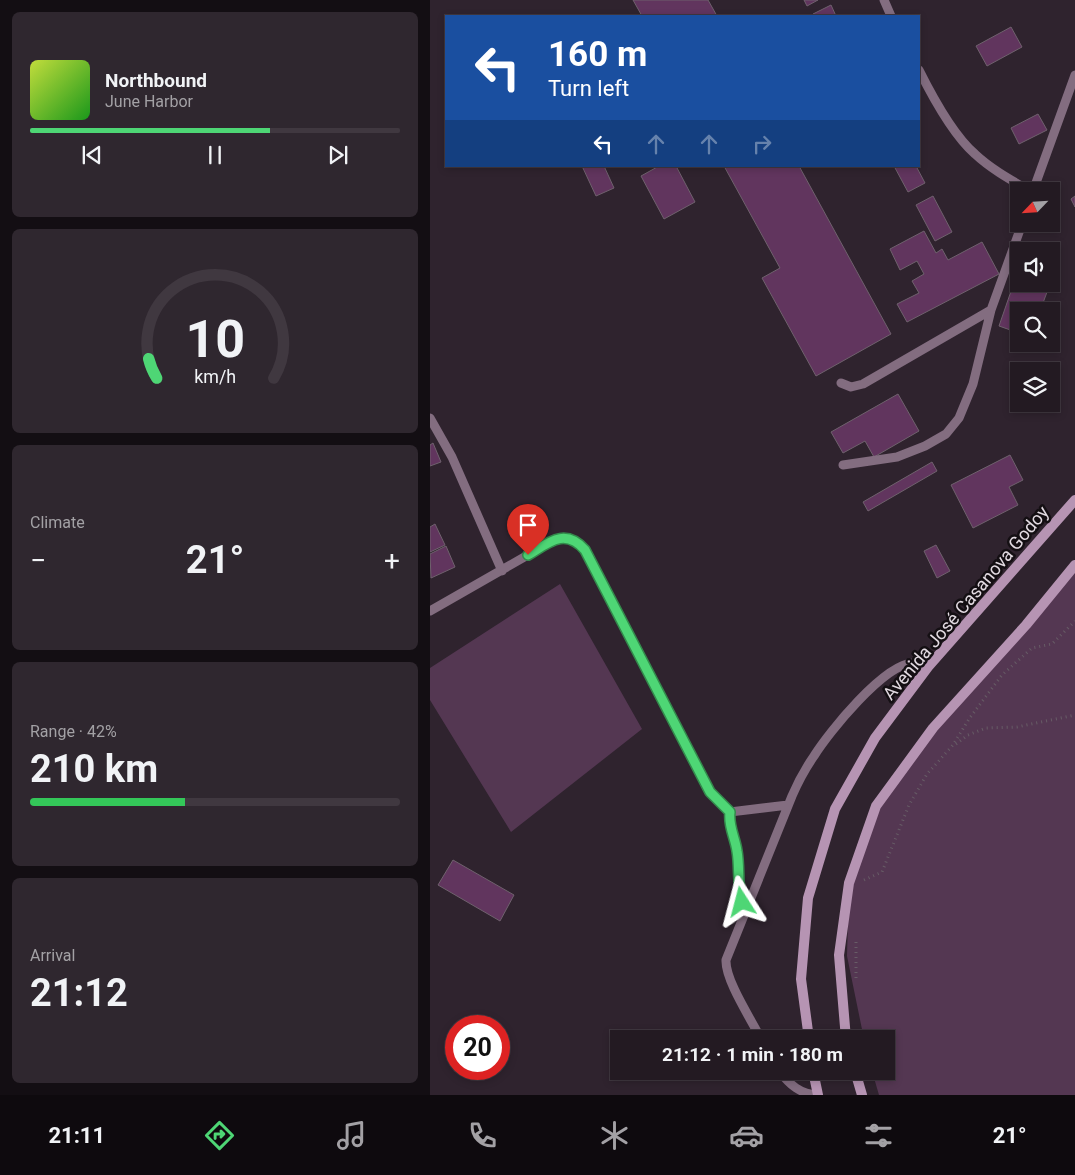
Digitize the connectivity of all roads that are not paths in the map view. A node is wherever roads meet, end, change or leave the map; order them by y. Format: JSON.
{"nodes":[{"id":1,"x":884,"y":0,"type":"edge"},
{"id":2,"x":891,"y":15,"type":"edge"},
{"id":3,"x":920,"y":72,"type":"edge"},
{"id":4,"x":1075,"y":75,"type":"edge"},
{"id":5,"x":1015,"y":182,"type":"edge"},
{"id":6,"x":1035,"y":182,"type":"edge"},
{"id":7,"x":1019,"y":232,"type":"edge"},
{"id":8,"x":991,"y":310,"type":"junction"},
{"id":9,"x":841,"y":383,"type":"dead end"},
{"id":10,"x":430,"y":418,"type":"edge"},
{"id":11,"x":843,"y":465,"type":"dead end"},
{"id":12,"x":1075,"y":500,"type":"edge"},
{"id":13,"x":1075,"y":564,"type":"edge"},
{"id":14,"x":502,"y":571,"type":"junction"},
{"id":15,"x":430,"y":610,"type":"edge"},
{"id":16,"x":928,"y":667,"type":"junction"},
{"id":17,"x":788,"y":805,"type":"junction"},
{"id":18,"x":730,"y":812,"type":"junction"},
{"id":19,"x":747,"y":910,"type":"junction"},
{"id":20,"x":756,"y":1030,"type":"edge"},
{"id":21,"x":808,"y":1030,"type":"edge"},
{"id":22,"x":845,"y":1030,"type":"edge"},
{"id":23,"x":787,"y":1080,"type":"edge"},
{"id":24,"x":815,"y":1080,"type":"edge"},
{"id":25,"x":858,"y":1080,"type":"edge"},
{"id":26,"x":818,"y":1095,"type":"edge"},
{"id":27,"x":862,"y":1095,"type":"edge"}],
"edges":[{"from":1,"to":2,"type":"lane"},
{"from":3,"to":5,"type":"lane"},
{"from":4,"to":6,"type":"lane"},
{"from":7,"to":8,"type":"lane"},
{"from":8,"to":9,"type":"lane"},
{"from":8,"to":11,"type":"lane"},
{"from":10,"to":14,"type":"lane"},
{"from":12,"to":16,"type":"street","name":"Avenida José Casanova Godoy"},
{"from":13,"to":22,"type":"street"},
{"from":14,"to":15,"type":"lane"},
{"from":14,"to":18,"type":"lane"},
{"from":16,"to":17,"type":"lane"},
{"from":16,"to":21,"type":"street","name":"Avenida José Casanova Godoy"},
{"from":17,"to":18,"type":"lane"},
{"from":17,"to":19,"type":"lane"},
{"from":18,"to":19,"type":"lane"},
{"from":19,"to":20,"type":"lane"},
{"from":23,"to":26,"type":"lane"},
{"from":24,"to":26,"type":"street"},
{"from":25,"to":27,"type":"street"}]}
